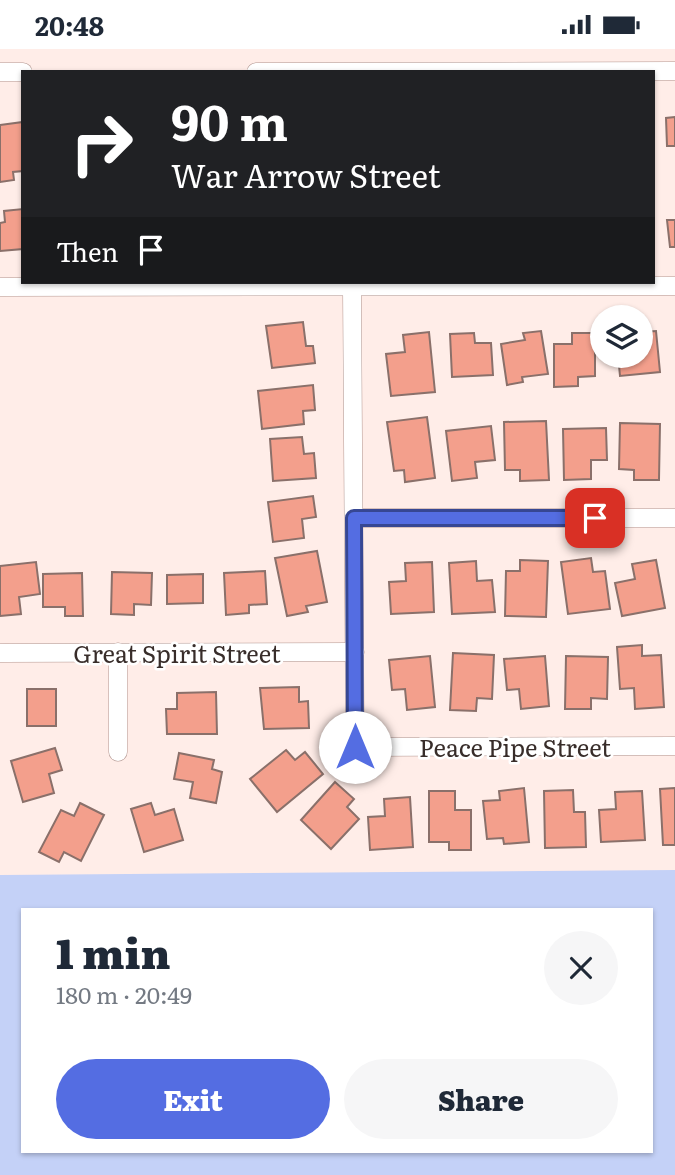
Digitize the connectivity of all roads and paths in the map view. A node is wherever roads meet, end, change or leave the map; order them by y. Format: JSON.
{"nodes":[{"id":1,"x":655,"y":71,"type":"edge"},
{"id":2,"x":675,"y":71,"type":"edge"},
{"id":3,"x":0,"y":72,"type":"edge"},
{"id":4,"x":21,"y":72,"type":"edge"},
{"id":5,"x":561,"y":284,"type":"edge"},
{"id":6,"x":675,"y":286,"type":"edge"},
{"id":7,"x":0,"y":287,"type":"edge"},
{"id":8,"x":352,"y":287,"type":"junction"},
{"id":9,"x":675,"y":517,"type":"edge"},
{"id":10,"x":354,"y":518,"type":"junction"},
{"id":11,"x":118,"y":652,"type":"junction"},
{"id":12,"x":355,"y":652,"type":"junction"},
{"id":13,"x":0,"y":653,"type":"edge"},
{"id":14,"x":675,"y":746,"type":"edge"},
{"id":15,"x":118,"y":752,"type":"dead end"}],
"edges":[{"from":1,"to":2,"type":"street"},
{"from":3,"to":4,"type":"street"},
{"from":5,"to":6,"type":"street"},
{"from":5,"to":8,"type":"street"},
{"from":7,"to":8,"type":"street"},
{"from":8,"to":10,"type":"street"},
{"from":9,"to":10,"type":"street"},
{"from":10,"to":12,"type":"street"},
{"from":11,"to":12,"type":"street","name":"Great Spirit Street"},
{"from":11,"to":13,"type":"street","name":"Great Spirit Street"},
{"from":11,"to":15,"type":"street"},
{"from":12,"to":14,"type":"street","name":"Peace Pipe Street"}]}
